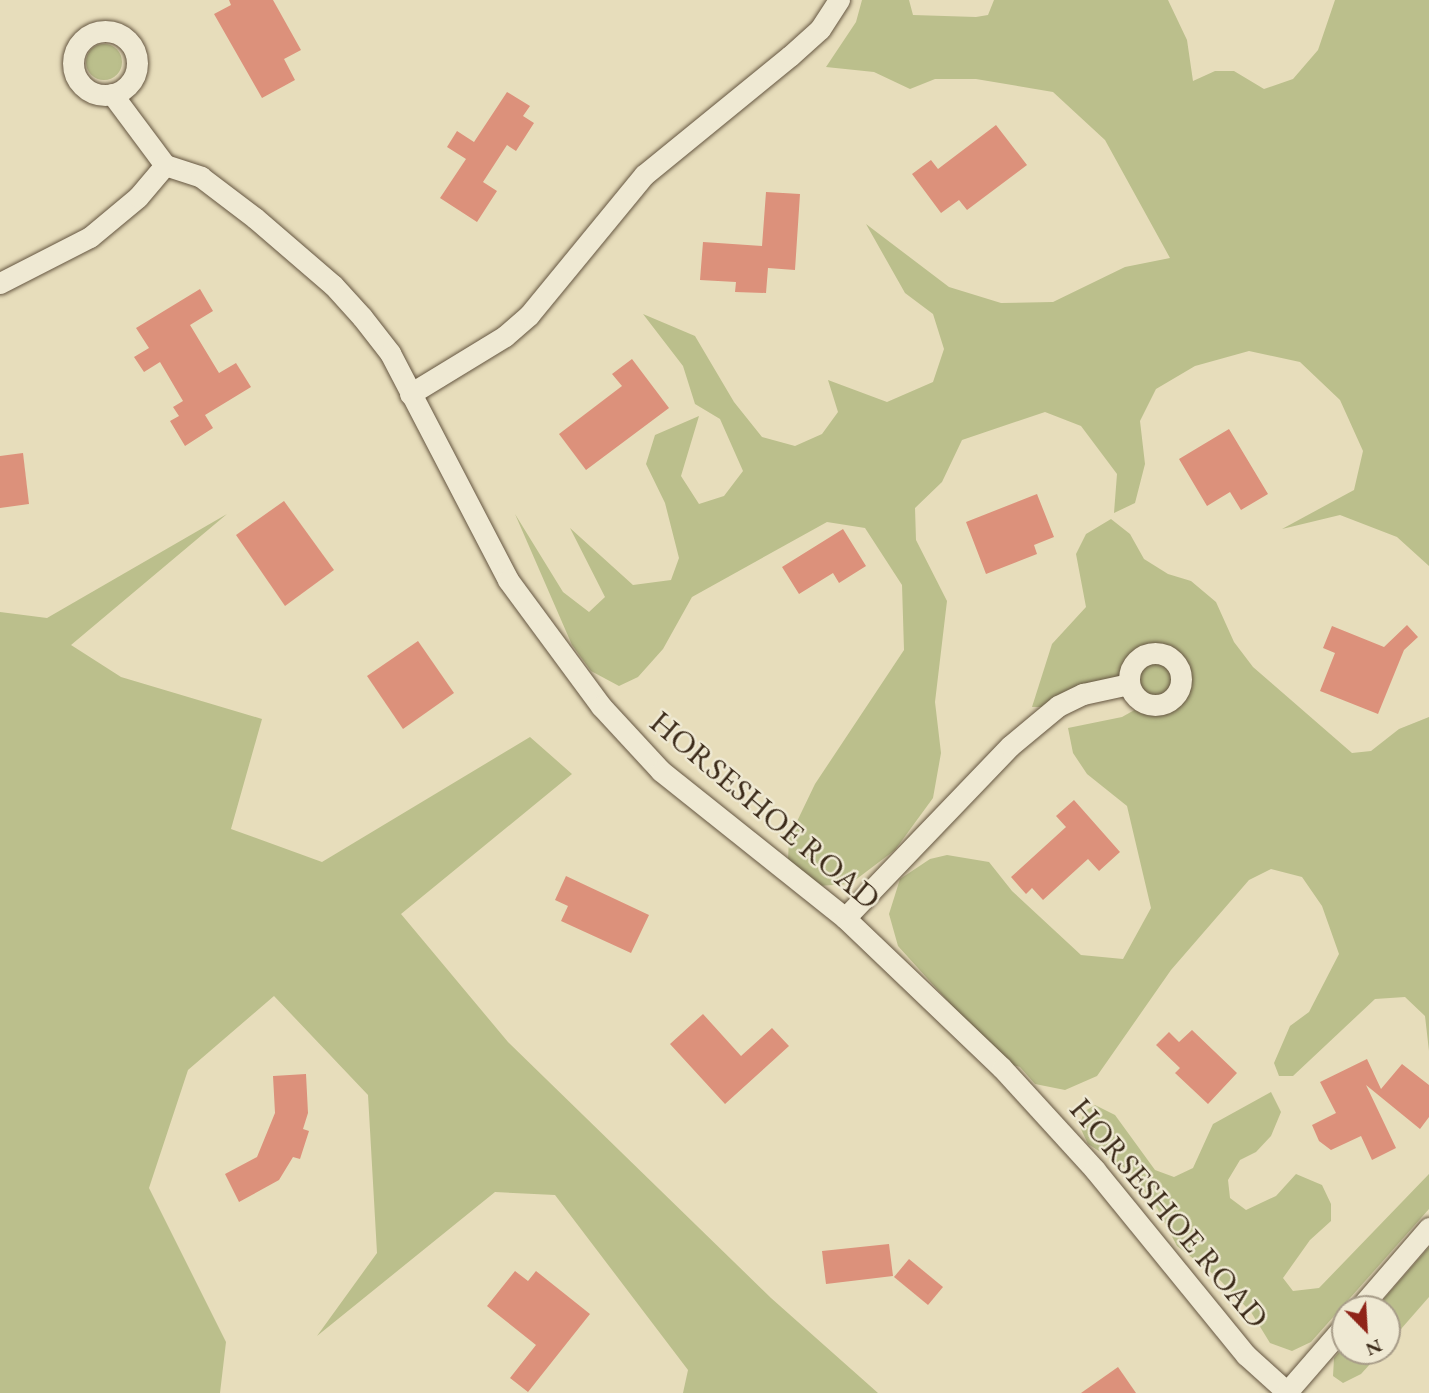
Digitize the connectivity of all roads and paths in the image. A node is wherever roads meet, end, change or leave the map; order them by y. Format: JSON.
{"nodes":[{"id":1,"x":839,"y":0,"type":"edge"},
{"id":2,"x":113,"y":94,"type":"dead end"},
{"id":3,"x":165,"y":165,"type":"junction"},
{"id":4,"x":0,"y":283,"type":"edge"},
{"id":5,"x":410,"y":394,"type":"junction"},
{"id":6,"x":1129,"y":684,"type":"dead end"},
{"id":7,"x":845,"y":918,"type":"junction"},
{"id":8,"x":1429,"y":1228,"type":"edge"},
{"id":9,"x":1371,"y":1295,"type":"edge"},
{"id":10,"x":1331,"y":1341,"type":"edge"},
{"id":11,"x":1288,"y":1392,"type":"edge"}],
"edges":[{"from":1,"to":5,"type":"street"},
{"from":2,"to":3,"type":"street"},
{"from":3,"to":4,"type":"street"},
{"from":3,"to":5,"type":"street","name":"HORSESHOE ROAD"},
{"from":5,"to":7,"type":"street","name":"HORSESHOE ROAD"},
{"from":6,"to":7,"type":"street"},
{"from":7,"to":11,"type":"street","name":"HORSESHOE ROAD"},
{"from":8,"to":9,"type":"street"},
{"from":10,"to":11,"type":"street"}]}
